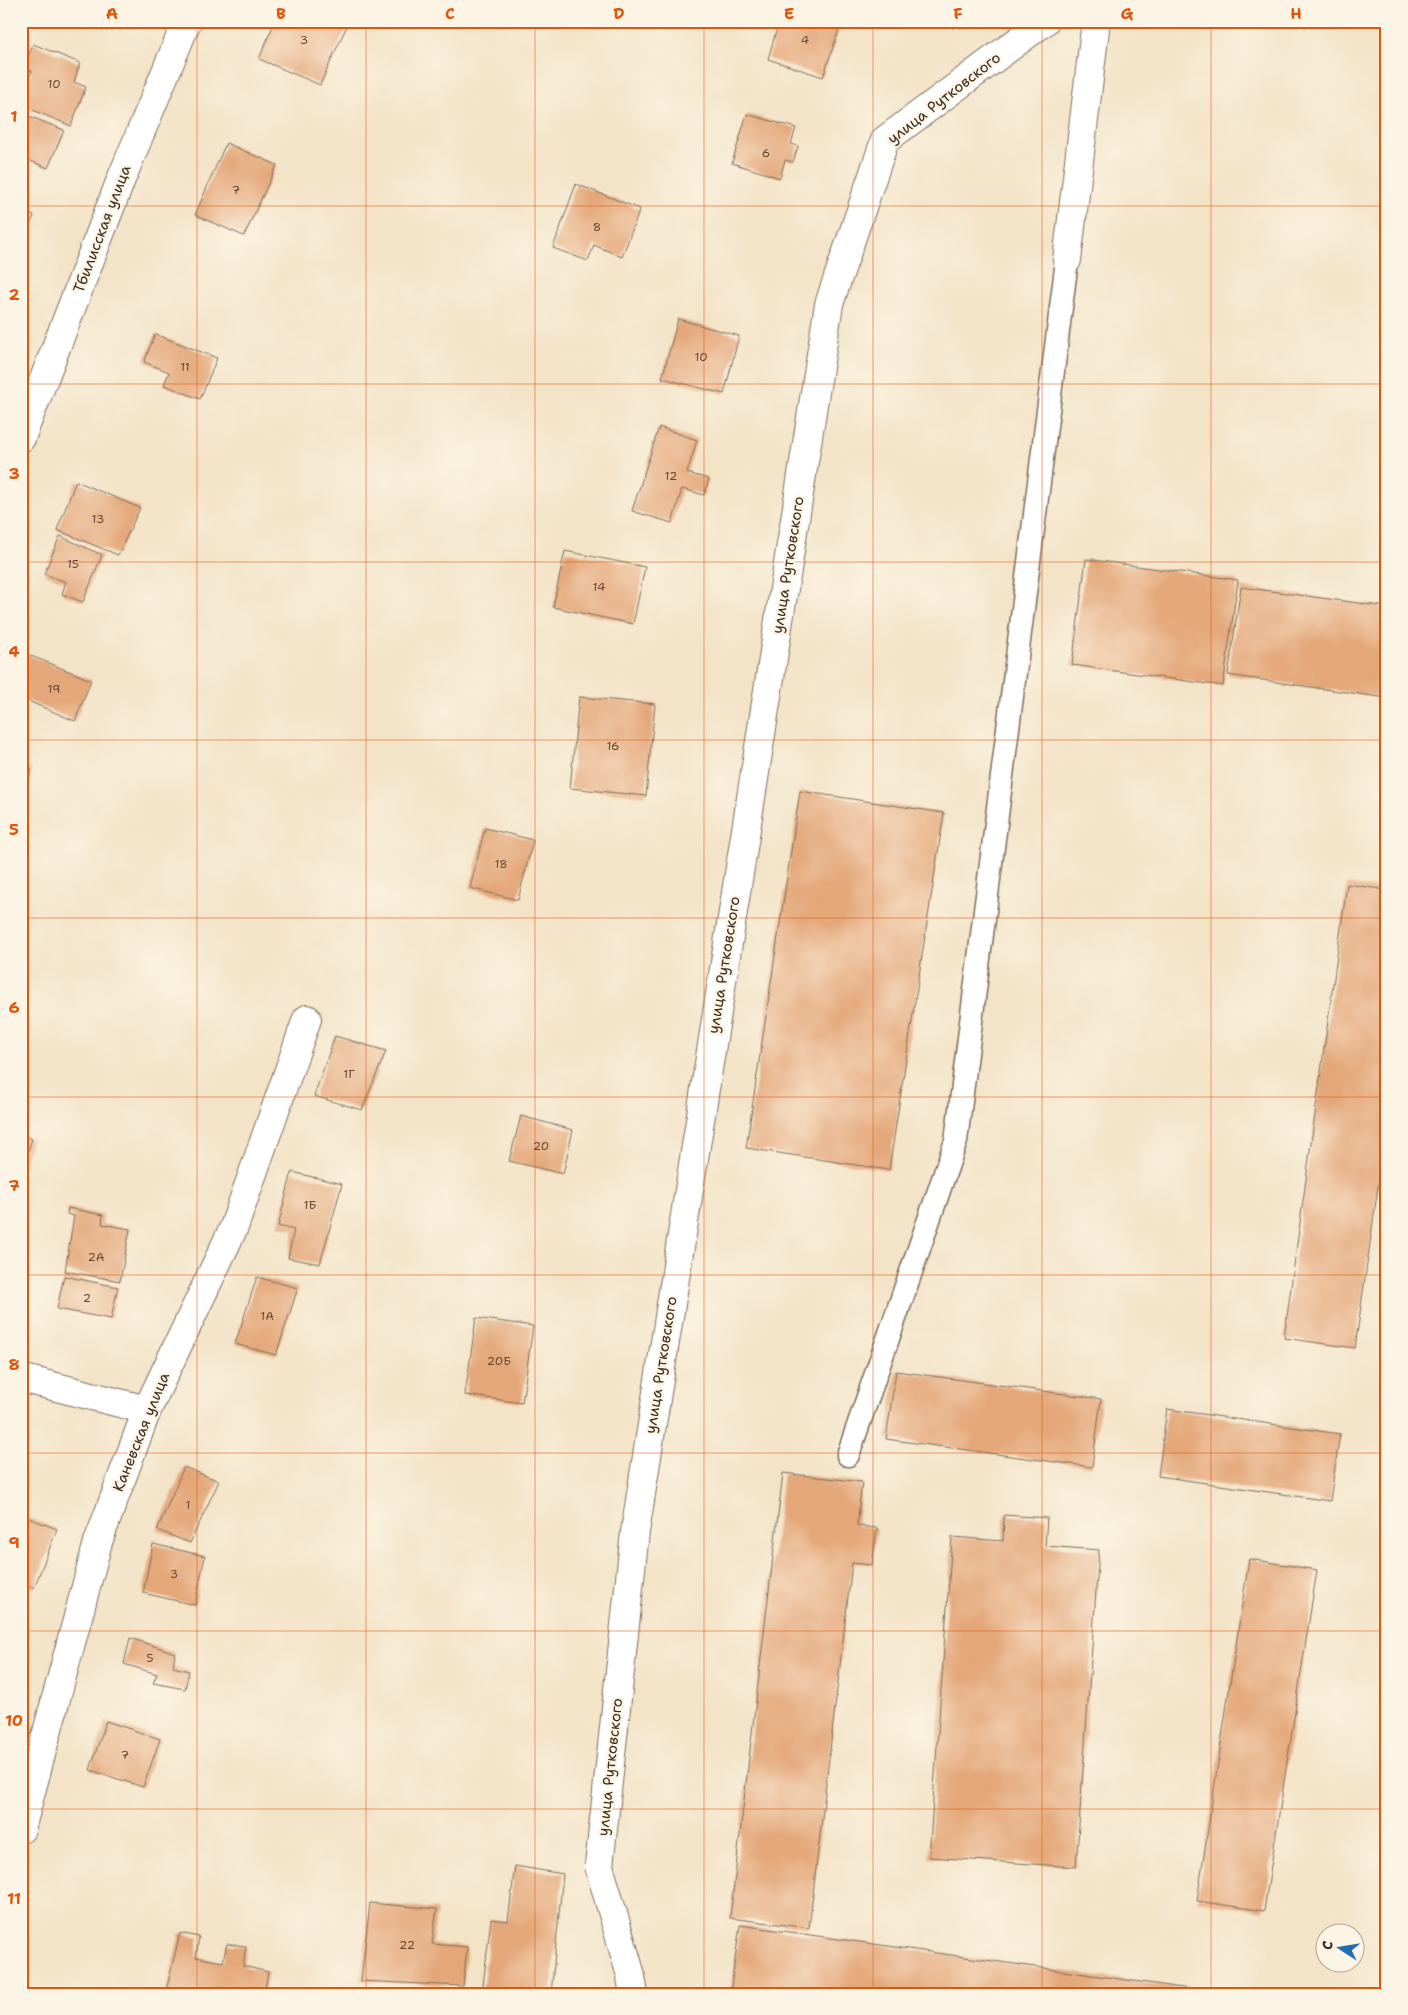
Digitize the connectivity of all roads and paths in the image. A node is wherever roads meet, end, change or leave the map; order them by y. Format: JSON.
{"nodes":[{"id":1,"x":187,"y":21,"type":"edge"},
{"id":2,"x":1045,"y":21,"type":"edge"},
{"id":3,"x":1096,"y":21,"type":"edge"},
{"id":4,"x":1067,"y":260,"type":"joint"},
{"id":5,"x":21,"y":438,"type":"edge"},
{"id":6,"x":307,"y":1020,"type":"dead end"},
{"id":7,"x":21,"y":1378,"type":"edge"},
{"id":8,"x":147,"y":1410,"type":"junction"},
{"id":9,"x":848,"y":1454,"type":"dead end"},
{"id":10,"x":21,"y":1829,"type":"edge"},
{"id":11,"x":634,"y":1994,"type":"edge"}],
"edges":[{"from":1,"to":5,"type":"street","name":"Тбилисская улица"},
{"from":2,"to":11,"type":"street","name":"улица Рутковского"},
{"from":3,"to":4,"type":"street"},
{"from":4,"to":9,"type":"lane"},
{"from":6,"to":8,"type":"street","name":"Каневская улица"},
{"from":7,"to":8,"type":"street"},
{"from":8,"to":10,"type":"street","name":"Каневская улица"}]}
